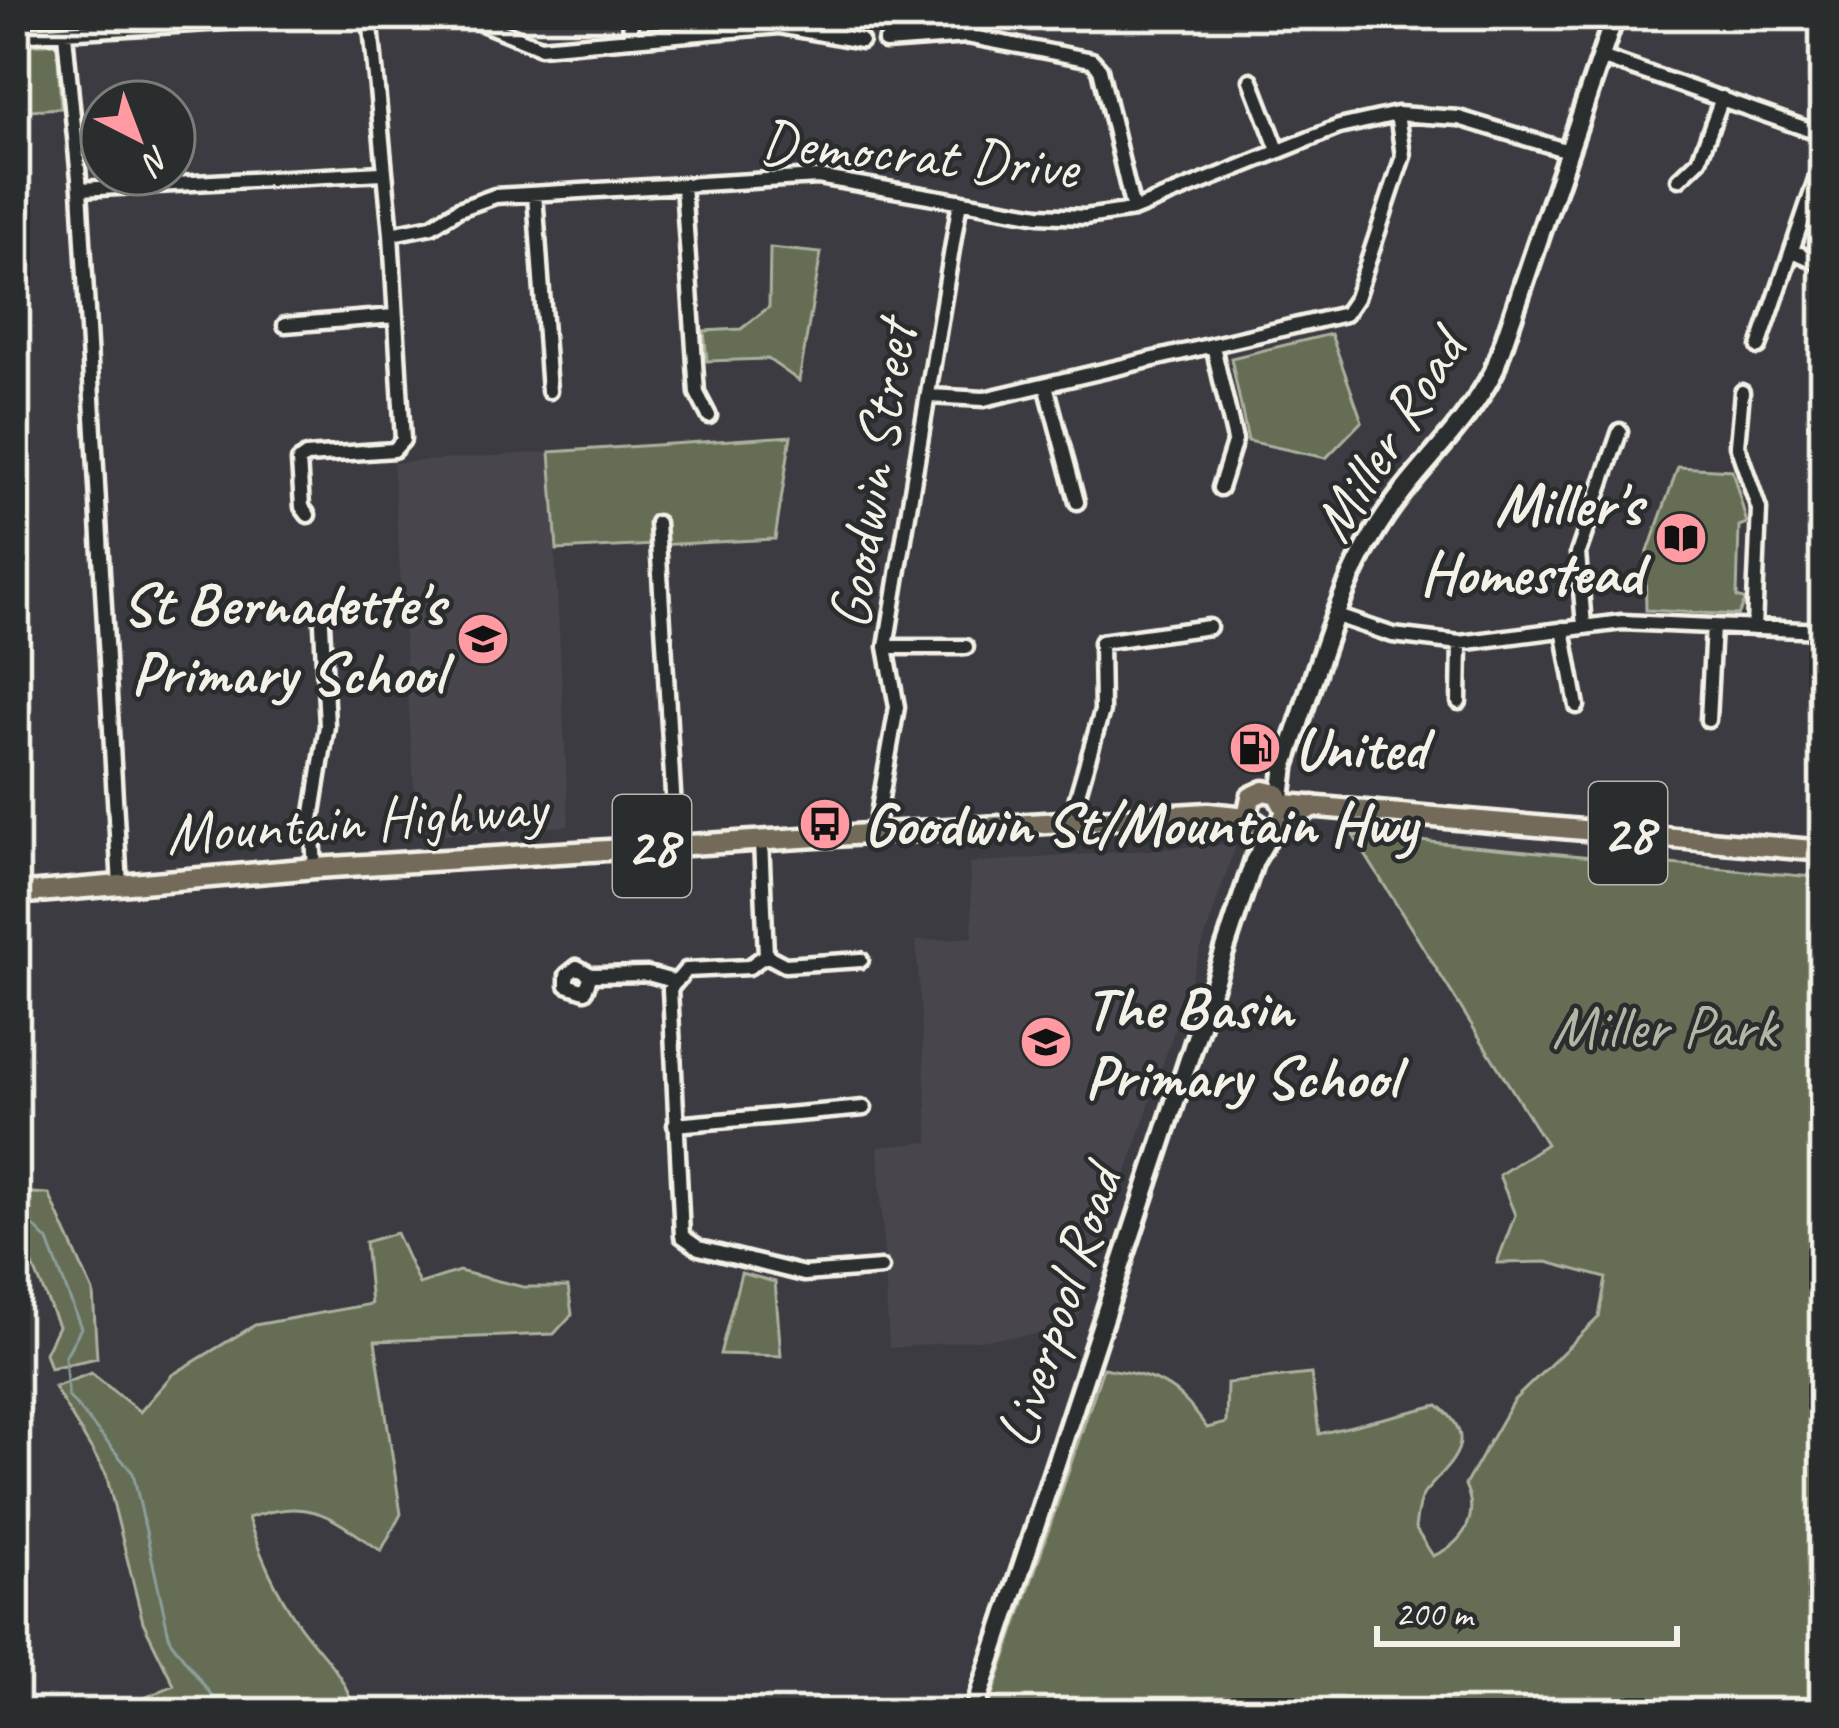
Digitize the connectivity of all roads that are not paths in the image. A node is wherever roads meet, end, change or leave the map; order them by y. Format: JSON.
{"nodes":[{"id":1,"x":337,"y":15,"type":"edge"},
{"id":2,"x":629,"y":15,"type":"edge"},
{"id":3,"x":1615,"y":15,"type":"edge"},
{"id":4,"x":367,"y":16,"type":"edge"},
{"id":5,"x":200,"y":18,"type":"edge"},
{"id":6,"x":65,"y":34,"type":"junction"},
{"id":7,"x":15,"y":35,"type":"edge"},
{"id":8,"x":632,"y":38,"type":"junction"},
{"id":9,"x":861,"y":41,"type":"dead end"},
{"id":10,"x":885,"y":42,"type":"dead end"},
{"id":11,"x":1601,"y":57,"type":"junction"},
{"id":12,"x":1251,"y":80,"type":"dead end"},
{"id":13,"x":1722,"y":98,"type":"junction"},
{"id":14,"x":1397,"y":114,"type":"junction"},
{"id":15,"x":1824,"y":135,"type":"edge"},
{"id":16,"x":1278,"y":150,"type":"junction"},
{"id":17,"x":1568,"y":151,"type":"junction"},
{"id":18,"x":1824,"y":156,"type":"edge"},
{"id":19,"x":78,"y":168,"type":"edge"},
{"id":20,"x":382,"y":173,"type":"junction"},
{"id":21,"x":1679,"y":178,"type":"dead end"},
{"id":22,"x":198,"y":183,"type":"edge"},
{"id":23,"x":683,"y":185,"type":"junction"},
{"id":24,"x":535,"y":194,"type":"junction"},
{"id":25,"x":81,"y":198,"type":"edge"},
{"id":26,"x":960,"y":201,"type":"junction"},
{"id":27,"x":1133,"y":210,"type":"junction"},
{"id":28,"x":392,"y":234,"type":"junction"},
{"id":29,"x":1793,"y":251,"type":"junction"},
{"id":30,"x":1824,"y":265,"type":"edge"},
{"id":31,"x":394,"y":316,"type":"junction"},
{"id":32,"x":285,"y":325,"type":"dead end"},
{"id":33,"x":1213,"y":346,"type":"junction"},
{"id":34,"x":1759,"y":347,"type":"dead end"},
{"id":35,"x":1046,"y":385,"type":"junction"},
{"id":36,"x":549,"y":391,"type":"dead end"},
{"id":37,"x":1742,"y":392,"type":"dead end"},
{"id":38,"x":928,"y":396,"type":"junction"},
{"id":39,"x":709,"y":416,"type":"dead end"},
{"id":40,"x":1620,"y":431,"type":"dead end"},
{"id":41,"x":1220,"y":488,"type":"dead end"},
{"id":42,"x":1077,"y":502,"type":"dead end"},
{"id":43,"x":308,"y":515,"type":"dead end"},
{"id":44,"x":657,"y":523,"type":"dead end"},
{"id":45,"x":1337,"y":616,"type":"junction"},
{"id":46,"x":322,"y":622,"type":"dead end"},
{"id":47,"x":1584,"y":626,"type":"junction"},
{"id":48,"x":1713,"y":626,"type":"junction"},
{"id":49,"x":1210,"y":627,"type":"dead end"},
{"id":50,"x":1754,"y":628,"type":"junction"},
{"id":51,"x":1563,"y":629,"type":"junction"},
{"id":52,"x":1824,"y":632,"type":"edge"},
{"id":53,"x":1460,"y":643,"type":"junction"},
{"id":54,"x":886,"y":647,"type":"junction"},
{"id":55,"x":966,"y":647,"type":"dead end"},
{"id":56,"x":1459,"y":702,"type":"dead end"},
{"id":57,"x":1576,"y":706,"type":"dead end"},
{"id":58,"x":1708,"y":720,"type":"dead end"},
{"id":59,"x":1277,"y":809,"type":"junction"},
{"id":60,"x":1248,"y":814,"type":"junction"},
{"id":61,"x":1078,"y":820,"type":"junction"},
{"id":62,"x":875,"y":832,"type":"junction"},
{"id":63,"x":761,"y":840,"type":"junction"},
{"id":64,"x":676,"y":844,"type":"junction"},
{"id":65,"x":1824,"y":851,"type":"edge"},
{"id":66,"x":1254,"y":861,"type":"junction"},
{"id":67,"x":316,"y":868,"type":"junction"},
{"id":68,"x":120,"y":886,"type":"junction"},
{"id":69,"x":15,"y":894,"type":"edge"},
{"id":70,"x":766,"y":955,"type":"junction"},
{"id":71,"x":861,"y":960,"type":"dead end"},
{"id":72,"x":591,"y":975,"type":"dead end"},
{"id":73,"x":673,"y":981,"type":"junction"},
{"id":74,"x":864,"y":1108,"type":"dead end"},
{"id":75,"x":675,"y":1125,"type":"junction"},
{"id":76,"x":881,"y":1268,"type":"dead end"},
{"id":77,"x":974,"y":1713,"type":"edge"}],
"edges":[{"from":1,"to":5,"type":"street"},
{"from":2,"to":8,"type":"street"},
{"from":3,"to":11,"type":"main road","name":"Miller Road"},
{"from":4,"to":8,"type":"street"},
{"from":4,"to":20,"type":"street"},
{"from":5,"to":6,"type":"street"},
{"from":6,"to":7,"type":"street"},
{"from":6,"to":19,"type":"street"},
{"from":8,"to":9,"type":"street"},
{"from":10,"to":27,"type":"street"},
{"from":11,"to":13,"type":"street"},
{"from":11,"to":17,"type":"main road","name":"Miller Road"},
{"from":12,"to":16,"type":"street"},
{"from":13,"to":15,"type":"street"},
{"from":13,"to":21,"type":"street"},
{"from":14,"to":16,"type":"street","name":"Democrat Drive"},
{"from":14,"to":17,"type":"street","name":"Democrat Drive"},
{"from":14,"to":33,"type":"street"},
{"from":16,"to":27,"type":"street","name":"Democrat Drive"},
{"from":17,"to":45,"type":"main road","name":"Miller Road"},
{"from":18,"to":29,"type":"street"},
{"from":20,"to":22,"type":"street"},
{"from":20,"to":28,"type":"street"},
{"from":23,"to":24,"type":"street","name":"Democrat Drive"},
{"from":23,"to":26,"type":"street","name":"Democrat Drive"},
{"from":23,"to":39,"type":"street"},
{"from":24,"to":28,"type":"street","name":"Democrat Drive"},
{"from":24,"to":36,"type":"street"},
{"from":25,"to":68,"type":"street"},
{"from":26,"to":27,"type":"street","name":"Democrat Drive"},
{"from":26,"to":38,"type":"street","name":"Goodwin Street"},
{"from":28,"to":31,"type":"street"},
{"from":29,"to":30,"type":"street"},
{"from":29,"to":34,"type":"street"},
{"from":31,"to":32,"type":"street"},
{"from":31,"to":43,"type":"street"},
{"from":33,"to":35,"type":"street"},
{"from":33,"to":41,"type":"street"},
{"from":35,"to":38,"type":"street"},
{"from":35,"to":42,"type":"street"},
{"from":37,"to":50,"type":"street"},
{"from":38,"to":54,"type":"street","name":"Goodwin Street"},
{"from":40,"to":47,"type":"street"},
{"from":44,"to":64,"type":"street"},
{"from":45,"to":53,"type":"street"},
{"from":45,"to":59,"type":"main road","name":"Miller Road"},
{"from":46,"to":67,"type":"street"},
{"from":47,"to":48,"type":"street"},
{"from":47,"to":51,"type":"street"},
{"from":48,"to":50,"type":"street"},
{"from":48,"to":58,"type":"street"},
{"from":49,"to":61,"type":"street"},
{"from":50,"to":52,"type":"street"},
{"from":51,"to":53,"type":"street"},
{"from":51,"to":57,"type":"street"},
{"from":53,"to":56,"type":"street"},
{"from":54,"to":55,"type":"street"},
{"from":54,"to":62,"type":"street","name":"Goodwin Street"},
{"from":59,"to":60,"type":"main road"},
{"from":59,"to":60,"type":"main road","number":"28"},
{"from":59,"to":65,"type":"main road","number":"28"},
{"from":59,"to":66,"type":"main road","name":"Liverpool Road"},
{"from":60,"to":61,"type":"main road","name":"Mountain Highway","number":"28"},
{"from":60,"to":66,"type":"main road","name":"Liverpool Road"},
{"from":61,"to":62,"type":"main road","name":"Mountain Highway","number":"28"},
{"from":62,"to":63,"type":"main road","name":"Mountain Highway","number":"28"},
{"from":63,"to":64,"type":"main road","name":"Mountain Highway","number":"28"},
{"from":63,"to":70,"type":"street"},
{"from":64,"to":67,"type":"main road","name":"Mountain Highway","number":"28"},
{"from":66,"to":77,"type":"main road","name":"Liverpool Road"},
{"from":67,"to":68,"type":"main road","name":"Mountain Highway","number":"28"},
{"from":68,"to":69,"type":"main road","name":"Mountain Highway","number":"28"},
{"from":70,"to":71,"type":"street"},
{"from":70,"to":73,"type":"street"},
{"from":72,"to":73,"type":"street"},
{"from":73,"to":75,"type":"street"},
{"from":74,"to":75,"type":"street"},
{"from":75,"to":76,"type":"street"}]}
